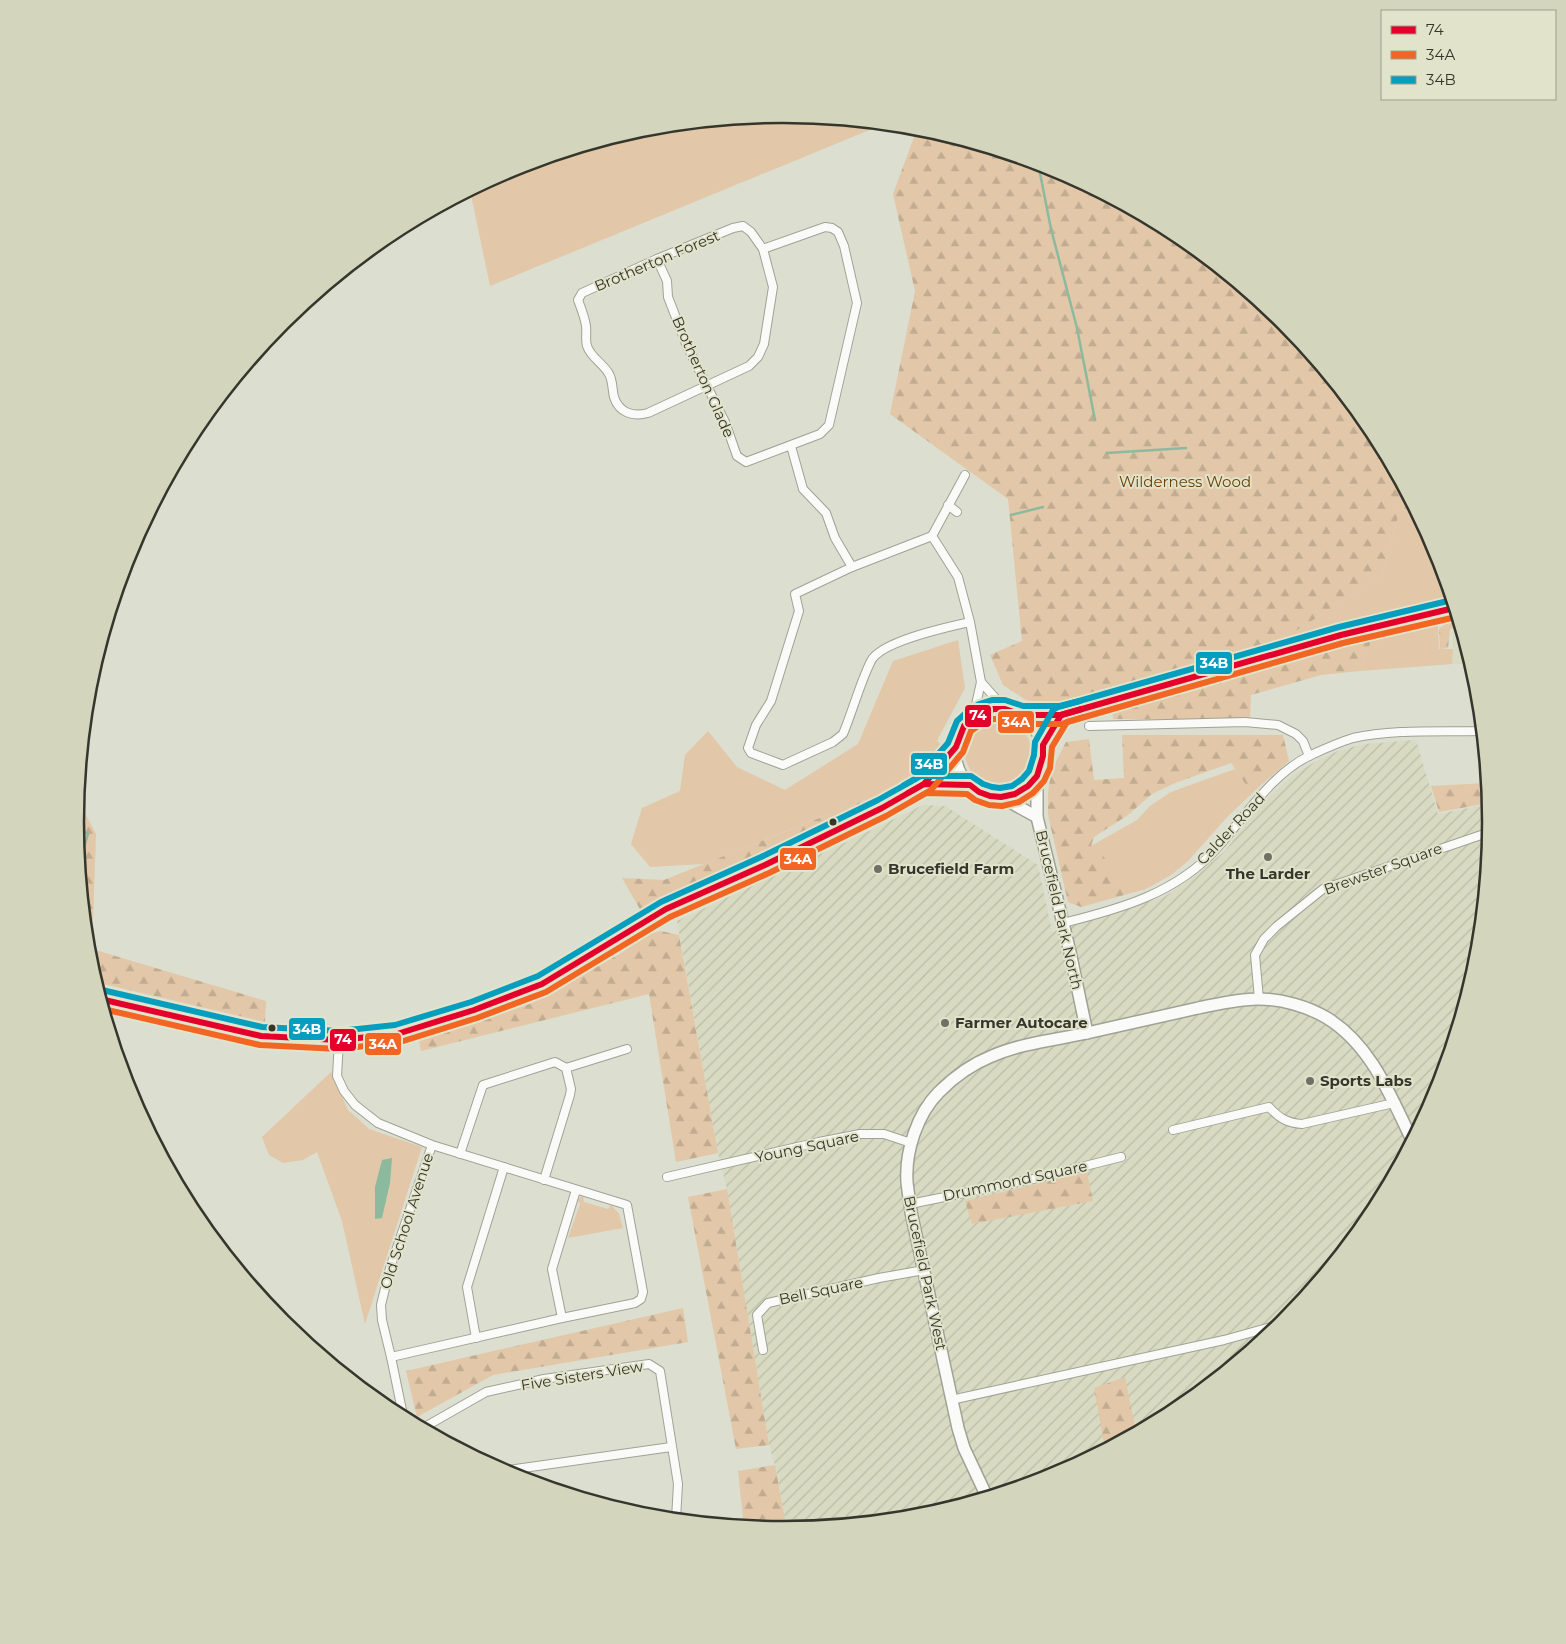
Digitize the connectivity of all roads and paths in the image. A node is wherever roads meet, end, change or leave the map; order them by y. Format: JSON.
{"nodes":[{"id":1,"x":763,"y":249,"type":"junction"},
{"id":2,"x":656,"y":259,"type":"junction"},
{"id":3,"x":707,"y":386,"type":"junction"},
{"id":4,"x":791,"y":446,"type":"junction"},
{"id":5,"x":965,"y":475,"type":"dead end"},
{"id":6,"x":948,"y":505,"type":"junction"},
{"id":7,"x":957,"y":512,"type":"dead end"},
{"id":8,"x":932,"y":536,"type":"junction"},
{"id":9,"x":852,"y":567,"type":"junction"},
{"id":10,"x":1449,"y":609,"type":"edge"},
{"id":11,"x":970,"y":622,"type":"junction"},
{"id":12,"x":981,"y":682,"type":"junction"},
{"id":13,"x":1005,"y":709,"type":"junction"},
{"id":14,"x":1061,"y":715,"type":"junction"},
{"id":15,"x":1022,"y":716,"type":"junction"},
{"id":16,"x":973,"y":718,"type":"junction"},
{"id":17,"x":1089,"y":726,"type":"dead end"},
{"id":18,"x":1476,"y":731,"type":"edge"},
{"id":19,"x":1042,"y":745,"type":"junction"},
{"id":20,"x":956,"y":747,"type":"junction"},
{"id":21,"x":1309,"y":756,"type":"junction"},
{"id":22,"x":1037,"y":776,"type":"junction"},
{"id":23,"x":924,"y":784,"type":"junction"},
{"id":24,"x":970,"y":785,"type":"junction"},
{"id":25,"x":1001,"y":797,"type":"junction"},
{"id":26,"x":1037,"y":817,"type":"junction"},
{"id":27,"x":1482,"y":835,"type":"edge"},
{"id":28,"x":1063,"y":923,"type":"junction"},
{"id":29,"x":1259,"y":999,"type":"junction"},
{"id":30,"x":107,"y":1001,"type":"edge"},
{"id":31,"x":1087,"y":1033,"type":"junction"},
{"id":32,"x":339,"y":1040,"type":"junction"},
{"id":33,"x":627,"y":1049,"type":"dead end"},
{"id":34,"x":566,"y":1068,"type":"junction"},
{"id":35,"x":1394,"y":1103,"type":"junction"},
{"id":36,"x":1173,"y":1130,"type":"dead end"},
{"id":37,"x":1409,"y":1133,"type":"edge"},
{"id":38,"x":911,"y":1143,"type":"junction"},
{"id":39,"x":432,"y":1145,"type":"junction"},
{"id":40,"x":460,"y":1154,"type":"junction"},
{"id":41,"x":1121,"y":1157,"type":"dead end"},
{"id":42,"x":504,"y":1168,"type":"junction"},
{"id":43,"x":667,"y":1177,"type":"dead end"},
{"id":44,"x":544,"y":1180,"type":"junction"},
{"id":45,"x":576,"y":1190,"type":"junction"},
{"id":46,"x":910,"y":1204,"type":"junction"},
{"id":47,"x":924,"y":1270,"type":"junction"},
{"id":48,"x":562,"y":1318,"type":"junction"},
{"id":49,"x":1263,"y":1329,"type":"edge"},
{"id":50,"x":476,"y":1338,"type":"junction"},
{"id":51,"x":763,"y":1350,"type":"dead end"},
{"id":52,"x":391,"y":1357,"type":"junction"},
{"id":53,"x":952,"y":1400,"type":"junction"},
{"id":54,"x":403,"y":1408,"type":"edge"},
{"id":55,"x":428,"y":1425,"type":"edge"},
{"id":56,"x":671,"y":1447,"type":"junction"},
{"id":57,"x":517,"y":1469,"type":"edge"},
{"id":58,"x":985,"y":1491,"type":"edge"},
{"id":59,"x":676,"y":1513,"type":"edge"}],
"edges":[{"from":1,"to":2,"type":"street","name":"Brotherton Forest"},
{"from":1,"to":3,"type":"street"},
{"from":1,"to":4,"type":"street"},
{"from":2,"to":3,"type":"street","name":"Brotherton Glade"},
{"from":2,"to":3,"type":"street","name":"Brotherton Forest"},
{"from":3,"to":4,"type":"street","name":"Brotherton Glade"},
{"from":4,"to":9,"type":"street"},
{"from":5,"to":6,"type":"street"},
{"from":6,"to":7,"type":"street"},
{"from":6,"to":8,"type":"street"},
{"from":8,"to":9,"type":"street"},
{"from":8,"to":11,"type":"street"},
{"from":9,"to":11,"type":"street"},
{"from":10,"to":14,"type":"main road"},
{"from":11,"to":12,"type":"street"},
{"from":12,"to":13,"type":"street"},
{"from":12,"to":16,"type":"street"},
{"from":13,"to":15,"type":"main road"},
{"from":13,"to":16,"type":"main road"},
{"from":14,"to":15,"type":"main road"},
{"from":14,"to":19,"type":"main road"},
{"from":15,"to":19,"type":"main road"},
{"from":16,"to":20,"type":"main road"},
{"from":17,"to":21,"type":"street"},
{"from":18,"to":21,"type":"street","name":"Calder Road"},
{"from":19,"to":22,"type":"main road"},
{"from":20,"to":23,"type":"main road"},
{"from":20,"to":24,"type":"main road"},
{"from":21,"to":28,"type":"street","name":"Calder Road"},
{"from":22,"to":25,"type":"main road"},
{"from":22,"to":26,"type":"street","name":"Brucefield Park North"},
{"from":23,"to":24,"type":"main road"},
{"from":23,"to":32,"type":"main road"},
{"from":24,"to":25,"type":"main road"},
{"from":25,"to":26,"type":"street","name":"Brucefield Park North"},
{"from":26,"to":28,"type":"street","name":"Brucefield Park North"},
{"from":27,"to":29,"type":"street","name":"Brewster Square"},
{"from":28,"to":31,"type":"street","name":"Brucefield Park North"},
{"from":29,"to":31,"type":"street","name":"Brucefield Park West"},
{"from":29,"to":35,"type":"street","name":"Brucefield Park West"},
{"from":30,"to":32,"type":"main road"},
{"from":31,"to":38,"type":"street","name":"Brucefield Park West"},
{"from":32,"to":39,"type":"street","name":"Old School Avenue"},
{"from":33,"to":34,"type":"street"},
{"from":34,"to":40,"type":"street"},
{"from":34,"to":44,"type":"street"},
{"from":35,"to":36,"type":"street"},
{"from":35,"to":37,"type":"street","name":"Brucefield Park West"},
{"from":38,"to":43,"type":"street","name":"Young Square"},
{"from":38,"to":46,"type":"street","name":"Brucefield Park West"},
{"from":39,"to":40,"type":"street","name":"Old School Avenue"},
{"from":39,"to":52,"type":"street","name":"Old School Avenue"},
{"from":40,"to":42,"type":"street","name":"Old School Avenue"},
{"from":41,"to":46,"type":"street","name":"Drummond Square"},
{"from":42,"to":44,"type":"street","name":"Old School Avenue"},
{"from":42,"to":50,"type":"street"},
{"from":44,"to":45,"type":"street","name":"Old School Avenue"},
{"from":45,"to":48,"type":"street"},
{"from":45,"to":48,"type":"street","name":"Old School Avenue"},
{"from":46,"to":47,"type":"street","name":"Brucefield Park West"},
{"from":47,"to":51,"type":"street","name":"Bell Square"},
{"from":47,"to":53,"type":"street","name":"Brucefield Park West"},
{"from":48,"to":50,"type":"street","name":"Old School Avenue"},
{"from":49,"to":53,"type":"street"},
{"from":50,"to":52,"type":"street","name":"Old School Avenue"},
{"from":52,"to":54,"type":"street","name":"Old School Avenue"},
{"from":53,"to":58,"type":"street","name":"Brucefield Park West"},
{"from":55,"to":56,"type":"street","name":"Five Sisters View"},
{"from":56,"to":57,"type":"street"},
{"from":56,"to":59,"type":"street","name":"Five Sisters View"}]}
